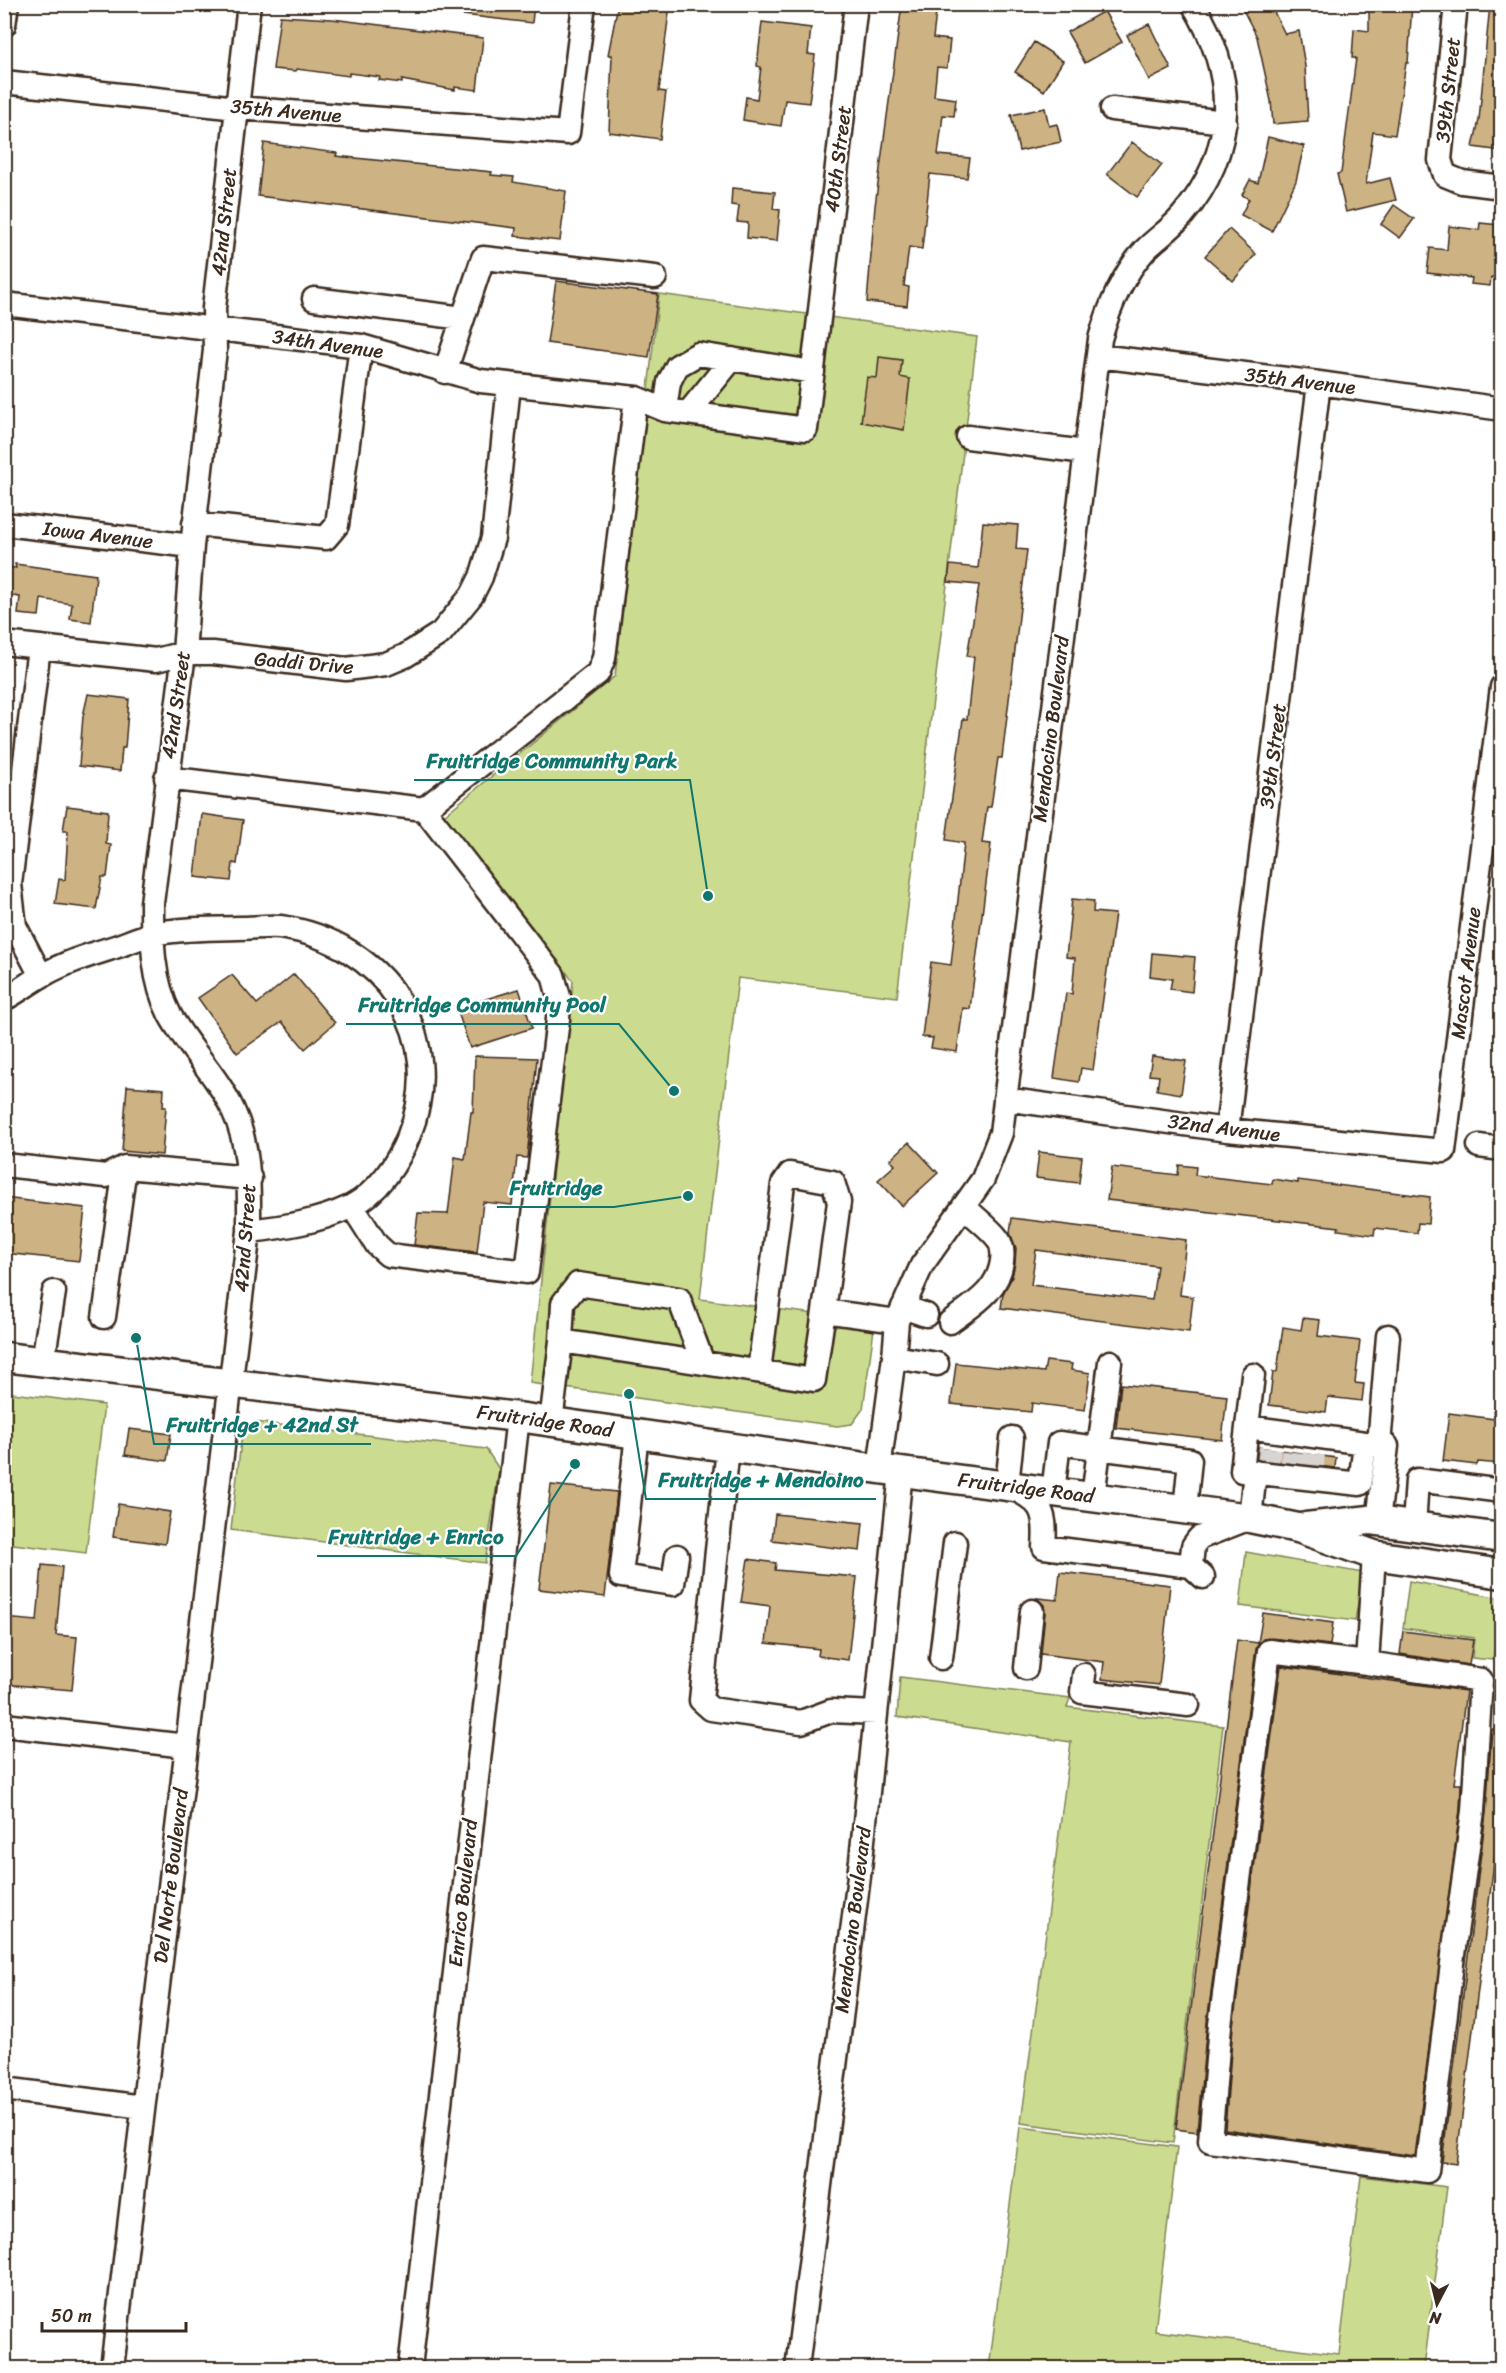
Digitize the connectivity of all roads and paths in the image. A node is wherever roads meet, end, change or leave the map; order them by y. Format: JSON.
{"nodes":[{"id":1,"x":7,"y":4,"type":"edge"},
{"id":2,"x":249,"y":4,"type":"edge"},
{"id":3,"x":584,"y":4,"type":"edge"},
{"id":4,"x":856,"y":4,"type":"edge"},
{"id":5,"x":1193,"y":4,"type":"edge"},
{"id":6,"x":1456,"y":4,"type":"edge"},
{"id":7,"x":4,"y":25,"type":"edge"},
{"id":8,"x":4,"y":82,"type":"edge"},
{"id":9,"x":237,"y":108,"type":"junction"},
{"id":10,"x":1112,"y":109,"type":"dead end"},
{"id":11,"x":1225,"y":122,"type":"junction"},
{"id":12,"x":1502,"y":187,"type":"edge"},
{"id":13,"x":655,"y":277,"type":"dead end"},
{"id":14,"x":314,"y":299,"type":"dead end"},
{"id":15,"x":4,"y":304,"type":"edge"},
{"id":16,"x":463,"y":318,"type":"junction"},
{"id":17,"x":215,"y":329,"type":"junction"},
{"id":18,"x":361,"y":346,"type":"junction"},
{"id":19,"x":1098,"y":356,"type":"junction"},
{"id":20,"x":732,"y":359,"type":"junction"},
{"id":21,"x":445,"y":372,"type":"junction"},
{"id":22,"x":813,"y":372,"type":"junction"},
{"id":23,"x":1319,"y":383,"type":"junction"},
{"id":24,"x":509,"y":385,"type":"junction"},
{"id":25,"x":659,"y":406,"type":"junction"},
{"id":26,"x":1502,"y":410,"type":"edge"},
{"id":27,"x":968,"y":437,"type":"dead end"},
{"id":28,"x":1085,"y":452,"type":"junction"},
{"id":29,"x":4,"y":524,"type":"edge"},
{"id":30,"x":193,"y":535,"type":"junction"},
{"id":31,"x":4,"y":643,"type":"edge"},
{"id":32,"x":39,"y":647,"type":"junction"},
{"id":33,"x":184,"y":653,"type":"junction"},
{"id":34,"x":1502,"y":687,"type":"edge"},
{"id":35,"x":166,"y":778,"type":"junction"},
{"id":36,"x":424,"y":809,"type":"junction"},
{"id":37,"x":152,"y":934,"type":"junction"},
{"id":38,"x":40,"y":976,"type":"junction"},
{"id":39,"x":4,"y":999,"type":"edge"},
{"id":40,"x":1005,"y":1099,"type":"junction"},
{"id":41,"x":1227,"y":1130,"type":"junction"},
{"id":42,"x":1479,"y":1146,"type":"dead end"},
{"id":43,"x":1502,"y":1149,"type":"edge"},
{"id":44,"x":1444,"y":1151,"type":"joint"},
{"id":45,"x":4,"y":1165,"type":"edge"},
{"id":46,"x":125,"y":1167,"type":"junction"},
{"id":47,"x":250,"y":1178,"type":"junction"},
{"id":48,"x":352,"y":1206,"type":"junction"},
{"id":49,"x":965,"y":1207,"type":"junction"},
{"id":50,"x":249,"y":1231,"type":"junction"},
{"id":51,"x":54,"y":1292,"type":"dead end"},
{"id":52,"x":824,"y":1311,"type":"junction"},
{"id":53,"x":900,"y":1314,"type":"junction"},
{"id":54,"x":926,"y":1315,"type":"dead end"},
{"id":55,"x":104,"y":1317,"type":"dead end"},
{"id":56,"x":950,"y":1322,"type":"dead end"},
{"id":57,"x":1388,"y":1336,"type":"dead end"},
{"id":58,"x":561,"y":1341,"type":"junction"},
{"id":59,"x":4,"y":1357,"type":"edge"},
{"id":60,"x":894,"y":1357,"type":"junction"},
{"id":61,"x":44,"y":1361,"type":"junction"},
{"id":62,"x":1110,"y":1362,"type":"dead end"},
{"id":63,"x":703,"y":1363,"type":"junction"},
{"id":64,"x":937,"y":1364,"type":"dead end"},
{"id":65,"x":759,"y":1371,"type":"junction"},
{"id":66,"x":1253,"y":1375,"type":"dead end"},
{"id":67,"x":230,"y":1384,"type":"junction"},
{"id":68,"x":518,"y":1417,"type":"junction"},
{"id":69,"x":551,"y":1422,"type":"junction"},
{"id":70,"x":1247,"y":1427,"type":"junction"},
{"id":71,"x":638,"y":1434,"type":"junction"},
{"id":72,"x":1012,"y":1438,"type":"dead end"},
{"id":73,"x":1372,"y":1444,"type":"junction"},
{"id":74,"x":728,"y":1448,"type":"junction"},
{"id":75,"x":1101,"y":1448,"type":"junction"},
{"id":76,"x":1266,"y":1458,"type":"junction"},
{"id":77,"x":1303,"y":1459,"type":"junction"},
{"id":78,"x":890,"y":1470,"type":"junction"},
{"id":79,"x":1007,"y":1485,"type":"junction"},
{"id":80,"x":1502,"y":1491,"type":"edge"},
{"id":81,"x":1053,"y":1492,"type":"junction"},
{"id":82,"x":1093,"y":1497,"type":"junction"},
{"id":83,"x":1185,"y":1509,"type":"junction"},
{"id":84,"x":1250,"y":1518,"type":"junction"},
{"id":85,"x":1378,"y":1521,"type":"junction"},
{"id":86,"x":1414,"y":1526,"type":"junction"},
{"id":87,"x":1298,"y":1528,"type":"junction"},
{"id":88,"x":1502,"y":1538,"type":"edge"},
{"id":89,"x":955,"y":1543,"type":"dead end"},
{"id":90,"x":1374,"y":1555,"type":"junction"},
{"id":91,"x":676,"y":1556,"type":"dead end"},
{"id":92,"x":1502,"y":1574,"type":"edge"},
{"id":93,"x":1032,"y":1611,"type":"dead end"},
{"id":94,"x":941,"y":1658,"type":"dead end"},
{"id":95,"x":1367,"y":1663,"type":"junction"},
{"id":96,"x":1026,"y":1668,"type":"dead end"},
{"id":97,"x":1084,"y":1675,"type":"dead end"},
{"id":98,"x":1188,"y":1705,"type":"dead end"},
{"id":99,"x":876,"y":1713,"type":"junction"},
{"id":100,"x":4,"y":1725,"type":"edge"},
{"id":101,"x":186,"y":1746,"type":"junction"},
{"id":102,"x":4,"y":2089,"type":"edge"},
{"id":103,"x":143,"y":2107,"type":"junction"},
{"id":104,"x":112,"y":2368,"type":"edge"},
{"id":105,"x":410,"y":2368,"type":"edge"},
{"id":106,"x":797,"y":2368,"type":"edge"}],
"edges":[{"from":1,"to":7,"type":"street"},
{"from":2,"to":9,"type":"street","name":"42nd Street"},
{"from":3,"to":9,"type":"street","name":"35th Avenue"},
{"from":4,"to":22,"type":"street","name":"40th Street"},
{"from":5,"to":11,"type":"street","name":"Mendocino Boulevard"},
{"from":6,"to":12,"type":"street","name":"39th Street"},
{"from":8,"to":9,"type":"street","name":"35th Avenue"},
{"from":9,"to":17,"type":"street","name":"42nd Street"},
{"from":10,"to":11,"type":"street"},
{"from":11,"to":19,"type":"street","name":"Mendocino Boulevard"},
{"from":13,"to":16,"type":"street"},
{"from":14,"to":16,"type":"street"},
{"from":15,"to":17,"type":"street","name":"34th Avenue"},
{"from":16,"to":21,"type":"street"},
{"from":17,"to":18,"type":"street","name":"34th Avenue"},
{"from":17,"to":30,"type":"street","name":"42nd Street"},
{"from":18,"to":21,"type":"street","name":"34th Avenue"},
{"from":18,"to":30,"type":"street","name":"Iowa Avenue"},
{"from":19,"to":23,"type":"street","name":"35th Avenue"},
{"from":19,"to":28,"type":"street","name":"Mendocino Boulevard"},
{"from":20,"to":22,"type":"street"},
{"from":20,"to":25,"type":"street"},
{"from":20,"to":25,"type":"street"},
{"from":21,"to":24,"type":"street","name":"34th Avenue"},
{"from":22,"to":25,"type":"street","name":"34th Avenue"},
{"from":23,"to":26,"type":"street","name":"35th Avenue"},
{"from":23,"to":41,"type":"street","name":"39th Street"},
{"from":24,"to":25,"type":"street","name":"34th Avenue"},
{"from":24,"to":33,"type":"street","name":"Gaddi Drive"},
{"from":25,"to":36,"type":"street"},
{"from":27,"to":28,"type":"street"},
{"from":28,"to":40,"type":"street","name":"Mendocino Boulevard"},
{"from":29,"to":30,"type":"street","name":"Iowa Avenue"},
{"from":30,"to":33,"type":"street","name":"42nd Street"},
{"from":31,"to":32,"type":"street","name":"Gaddi Drive"},
{"from":32,"to":33,"type":"street","name":"Gaddi Drive"},
{"from":32,"to":38,"type":"street"},
{"from":33,"to":35,"type":"street","name":"42nd Street"},
{"from":34,"to":44,"type":"street","name":"Mascot Avenue"},
{"from":35,"to":36,"type":"street"},
{"from":35,"to":37,"type":"street","name":"42nd Street"},
{"from":36,"to":48,"type":"street"},
{"from":37,"to":38,"type":"street"},
{"from":37,"to":47,"type":"street","name":"42nd Street"},
{"from":37,"to":48,"type":"street"},
{"from":38,"to":39,"type":"street"},
{"from":40,"to":41,"type":"street","name":"32nd Avenue"},
{"from":40,"to":49,"type":"street","name":"Mendocino Boulevard"},
{"from":41,"to":44,"type":"street","name":"32nd Avenue"},
{"from":42,"to":43,"type":"street"},
{"from":45,"to":46,"type":"street"},
{"from":46,"to":47,"type":"street"},
{"from":46,"to":55,"type":"street"},
{"from":47,"to":50,"type":"street","name":"42nd Street"},
{"from":48,"to":50,"type":"street"},
{"from":49,"to":53,"type":"street","name":"Mendocino Boulevard"},
{"from":49,"to":56,"type":"street"},
{"from":50,"to":67,"type":"street","name":"42nd Street"},
{"from":51,"to":61,"type":"street"},
{"from":52,"to":53,"type":"street"},
{"from":52,"to":65,"type":"street"},
{"from":52,"to":65,"type":"street"},
{"from":53,"to":54,"type":"street"},
{"from":53,"to":60,"type":"street","name":"Mendocino Boulevard"},
{"from":57,"to":73,"type":"street"},
{"from":58,"to":63,"type":"street"},
{"from":58,"to":63,"type":"street"},
{"from":58,"to":69,"type":"street"},
{"from":59,"to":61,"type":"main road","name":"Fruitridge Road"},
{"from":60,"to":64,"type":"street"},
{"from":60,"to":78,"type":"street","name":"Mendocino Boulevard"},
{"from":61,"to":67,"type":"main road","name":"Fruitridge Road"},
{"from":62,"to":75,"type":"street"},
{"from":63,"to":65,"type":"street"},
{"from":66,"to":70,"type":"street"},
{"from":67,"to":68,"type":"main road","name":"Fruitridge Road"},
{"from":67,"to":101,"type":"street","name":"Del Norte Boulevard"},
{"from":68,"to":69,"type":"main road","name":"Fruitridge Road"},
{"from":68,"to":105,"type":"street","name":"Enrico Boulevard"},
{"from":69,"to":71,"type":"main road","name":"Fruitridge Road"},
{"from":70,"to":76,"type":"street"},
{"from":70,"to":76,"type":"street"},
{"from":71,"to":74,"type":"main road","name":"Fruitridge Road"},
{"from":71,"to":91,"type":"street"},
{"from":72,"to":79,"type":"street"},
{"from":73,"to":77,"type":"street"},
{"from":73,"to":77,"type":"street"},
{"from":73,"to":85,"type":"street"},
{"from":74,"to":78,"type":"main road","name":"Fruitridge Road"},
{"from":74,"to":99,"type":"street"},
{"from":75,"to":81,"type":"street"},
{"from":75,"to":82,"type":"street"},
{"from":75,"to":83,"type":"street"},
{"from":76,"to":77,"type":"street"},
{"from":76,"to":77,"type":"street"},
{"from":76,"to":84,"type":"street"},
{"from":78,"to":79,"type":"main road","name":"Fruitridge Road"},
{"from":78,"to":99,"type":"street","name":"Mendocino Boulevard"},
{"from":79,"to":81,"type":"main road","name":"Fruitridge Road"},
{"from":79,"to":84,"type":"street"},
{"from":80,"to":86,"type":"street"},
{"from":81,"to":82,"type":"main road","name":"Fruitridge Road"},
{"from":82,"to":83,"type":"main road","name":"Fruitridge Road"},
{"from":83,"to":84,"type":"main road","name":"Fruitridge Road"},
{"from":84,"to":87,"type":"main road","name":"Fruitridge Road"},
{"from":85,"to":86,"type":"main road","name":"Fruitridge Road"},
{"from":85,"to":87,"type":"main road","name":"Fruitridge Road"},
{"from":86,"to":88,"type":"main road","name":"Fruitridge Road"},
{"from":87,"to":90,"type":"main road","name":"Fruitridge Road"},
{"from":89,"to":94,"type":"street"},
{"from":90,"to":92,"type":"main road","name":"Fruitridge Road"},
{"from":90,"to":95,"type":"street"},
{"from":93,"to":96,"type":"street"},
{"from":95,"to":95,"type":"street"},
{"from":97,"to":98,"type":"street"},
{"from":99,"to":106,"type":"street","name":"Mendocino Boulevard"},
{"from":100,"to":101,"type":"street"},
{"from":101,"to":103,"type":"street","name":"Del Norte Boulevard"},
{"from":102,"to":103,"type":"street"},
{"from":103,"to":104,"type":"street","name":"Del Norte Boulevard"}]}
